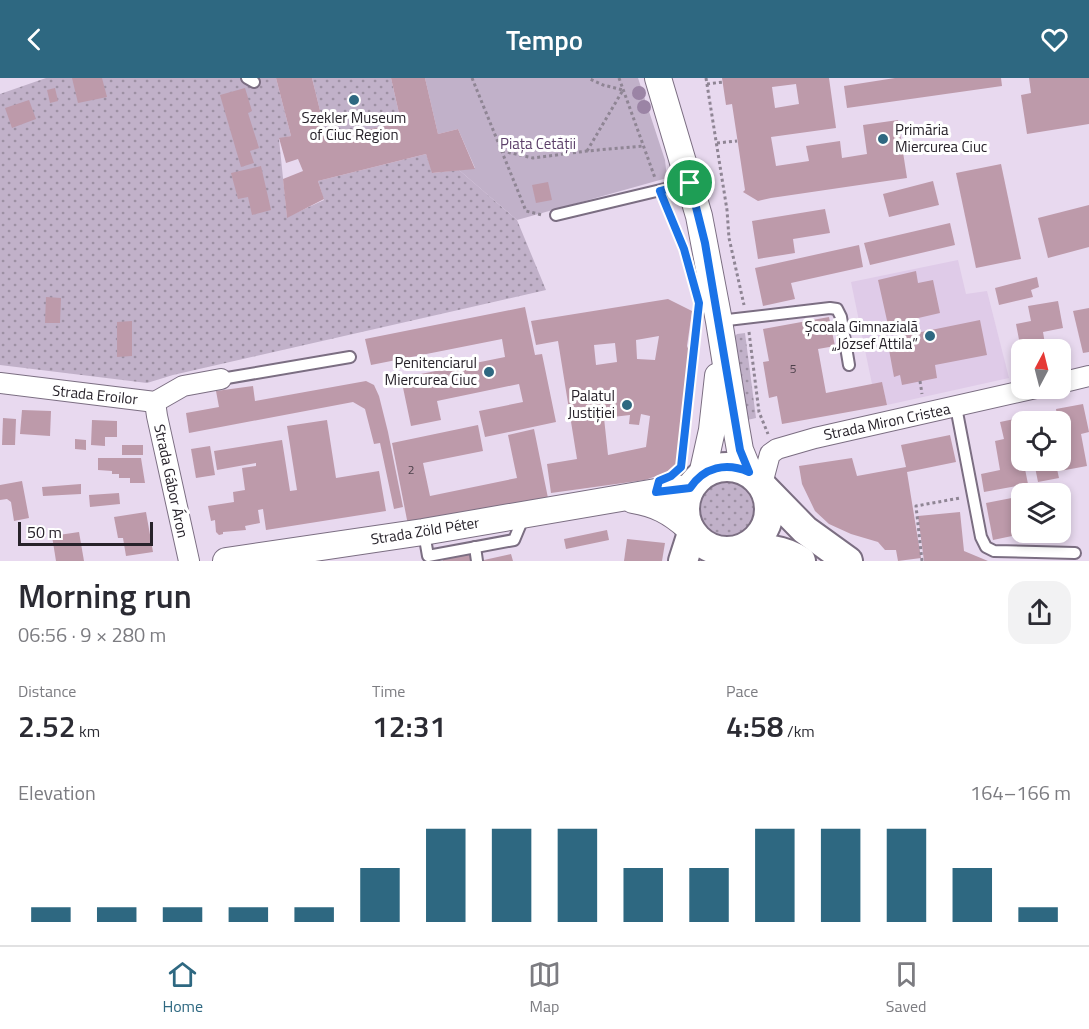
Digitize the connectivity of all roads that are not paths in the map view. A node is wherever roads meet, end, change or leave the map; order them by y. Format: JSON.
{"nodes":[{"id":1,"x":658,"y":78,"type":"edge"},
{"id":2,"x":690,"y":183,"type":"junction"},
{"id":3,"x":556,"y":215,"type":"dead end"},
{"id":4,"x":713,"y":330,"type":"junction"},
{"id":5,"x":350,"y":357,"type":"dead end"},
{"id":6,"x":849,"y":365,"type":"dead end"},
{"id":7,"x":1089,"y":376,"type":"edge"},
{"id":8,"x":221,"y":379,"type":"joint"},
{"id":9,"x":1071,"y":380,"type":"edge"},
{"id":10,"x":0,"y":383,"type":"edge"},
{"id":11,"x":1011,"y":394,"type":"edge"},
{"id":12,"x":155,"y":402,"type":"junction"},
{"id":13,"x":956,"y":407,"type":"junction"},
{"id":14,"x":691,"y":473,"type":"junction"},
{"id":15,"x":758,"y":482,"type":"junction"},
{"id":16,"x":624,"y":498,"type":"junction"},
{"id":17,"x":525,"y":514,"type":"junction"},
{"id":18,"x":690,"y":530,"type":"junction"},
{"id":19,"x":475,"y":547,"type":"junction"},
{"id":20,"x":427,"y":550,"type":"edge"},
{"id":21,"x":726,"y":554,"type":"edge"},
{"id":22,"x":1075,"y":554,"type":"dead end"},
{"id":23,"x":280,"y":557,"type":"edge"},
{"id":24,"x":189,"y":561,"type":"edge"},
{"id":25,"x":226,"y":561,"type":"edge"},
{"id":26,"x":477,"y":561,"type":"edge"},
{"id":27,"x":683,"y":561,"type":"edge"},
{"id":28,"x":801,"y":561,"type":"edge"},
{"id":29,"x":848,"y":561,"type":"edge"}],
"edges":[{"from":1,"to":2,"type":"street"},
{"from":2,"to":3,"type":"lane"},
{"from":2,"to":4,"type":"street"},
{"from":4,"to":6,"type":"lane"},
{"from":4,"to":14,"type":"street"},
{"from":4,"to":15,"type":"street"},
{"from":5,"to":8,"type":"lane"},
{"from":7,"to":9,"type":"street"},
{"from":8,"to":12,"type":"street","name":"Strada Eroilor"},
{"from":10,"to":12,"type":"street","name":"Strada Eroilor"},
{"from":11,"to":13,"type":"street","name":"Strada Miron Cristea"},
{"from":12,"to":24,"type":"street","name":"Strada Gábor Áron"},
{"from":13,"to":15,"type":"street","name":"Strada Miron Cristea"},
{"from":13,"to":22,"type":"lane"},
{"from":14,"to":15,"type":"main road"},
{"from":14,"to":16,"type":"street","name":"Strada Zöld Péter"},
{"from":14,"to":18,"type":"main road"},
{"from":15,"to":21,"type":"main road"},
{"from":15,"to":29,"type":"main road"},
{"from":16,"to":17,"type":"street","name":"Strada Zöld Péter"},
{"from":16,"to":18,"type":"street","name":"Strada Zöld Péter"},
{"from":17,"to":19,"type":"lane"},
{"from":17,"to":20,"type":"street","name":"Strada Zöld Péter"},
{"from":18,"to":21,"type":"main road"},
{"from":18,"to":27,"type":"main road"},
{"from":19,"to":20,"type":"lane"},
{"from":19,"to":26,"type":"lane"},
{"from":20,"to":23,"type":"street","name":"Strada Zöld Péter"},
{"from":21,"to":28,"type":"main road"},
{"from":23,"to":25,"type":"street","name":"Strada Zöld Péter"}]}
